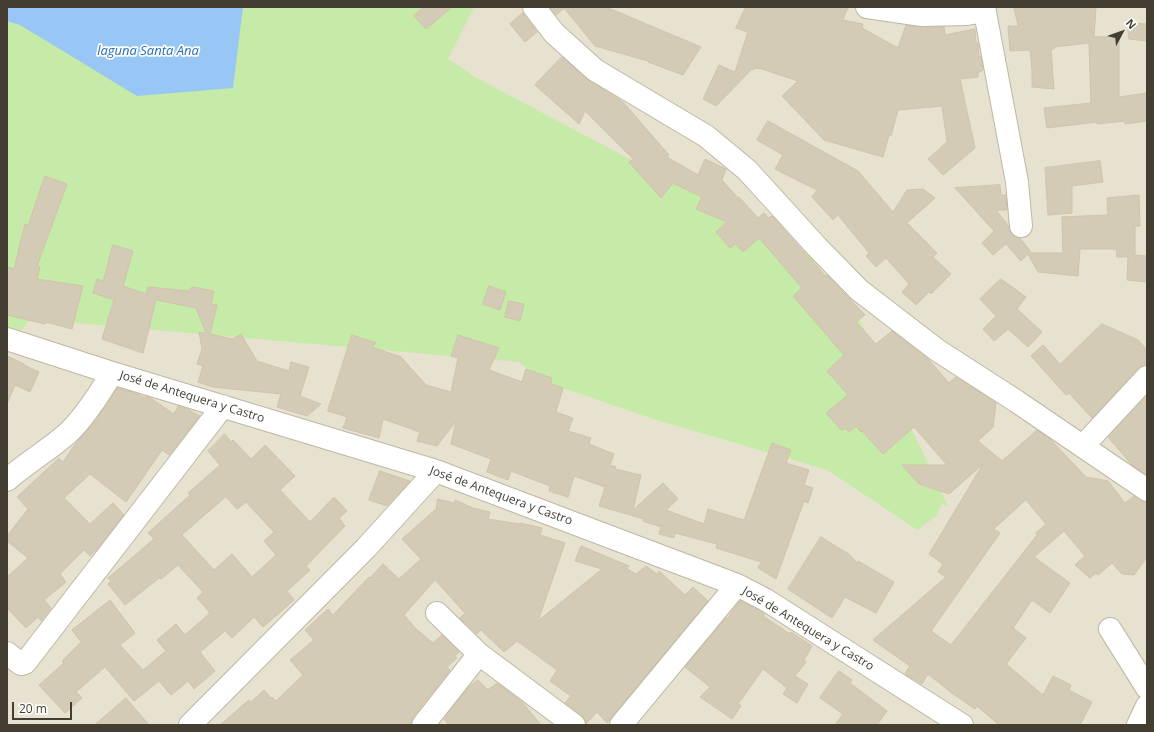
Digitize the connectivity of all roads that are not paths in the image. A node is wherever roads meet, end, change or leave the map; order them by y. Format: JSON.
{"nodes":[{"id":1,"x":534,"y":7,"type":"edge"},
{"id":2,"x":867,"y":7,"type":"edge"},
{"id":3,"x":984,"y":9,"type":"edge"},
{"id":4,"x":1021,"y":226,"type":"dead end"},
{"id":5,"x":7,"y":339,"type":"edge"},
{"id":6,"x":112,"y":373,"type":"junction"},
{"id":7,"x":1147,"y":377,"type":"edge"},
{"id":8,"x":223,"y":406,"type":"junction"},
{"id":9,"x":1083,"y":446,"type":"junction"},
{"id":10,"x":436,"y":472,"type":"junction"},
{"id":11,"x":7,"y":480,"type":"edge"},
{"id":12,"x":1147,"y":490,"type":"edge"},
{"id":13,"x":736,"y":585,"type":"junction"},
{"id":14,"x":437,"y":613,"type":"dead end"},
{"id":15,"x":1110,"y":629,"type":"dead end"},
{"id":16,"x":7,"y":653,"type":"edge"},
{"id":17,"x":479,"y":654,"type":"junction"},
{"id":18,"x":1147,"y":688,"type":"edge"},
{"id":19,"x":1147,"y":706,"type":"edge"},
{"id":20,"x":190,"y":725,"type":"edge"},
{"id":21,"x":423,"y":725,"type":"edge"},
{"id":22,"x":574,"y":725,"type":"edge"},
{"id":23,"x":621,"y":725,"type":"edge"},
{"id":24,"x":962,"y":725,"type":"edge"},
{"id":25,"x":1138,"y":725,"type":"edge"}],
"edges":[{"from":1,"to":9,"type":"street"},
{"from":2,"to":3,"type":"street"},
{"from":3,"to":4,"type":"street"},
{"from":5,"to":6,"type":"street","name":"José de Antequera y Castro"},
{"from":6,"to":8,"type":"street","name":"José de Antequera y Castro"},
{"from":6,"to":11,"type":"street"},
{"from":7,"to":9,"type":"street"},
{"from":8,"to":10,"type":"street","name":"José de Antequera y Castro"},
{"from":8,"to":16,"type":"street"},
{"from":9,"to":12,"type":"street"},
{"from":10,"to":13,"type":"street","name":"José de Antequera y Castro"},
{"from":10,"to":20,"type":"street"},
{"from":13,"to":23,"type":"street"},
{"from":13,"to":24,"type":"street","name":"José de Antequera y Castro"},
{"from":14,"to":17,"type":"street"},
{"from":15,"to":18,"type":"street"},
{"from":17,"to":21,"type":"street"},
{"from":17,"to":22,"type":"street"},
{"from":19,"to":25,"type":"street"}]}
